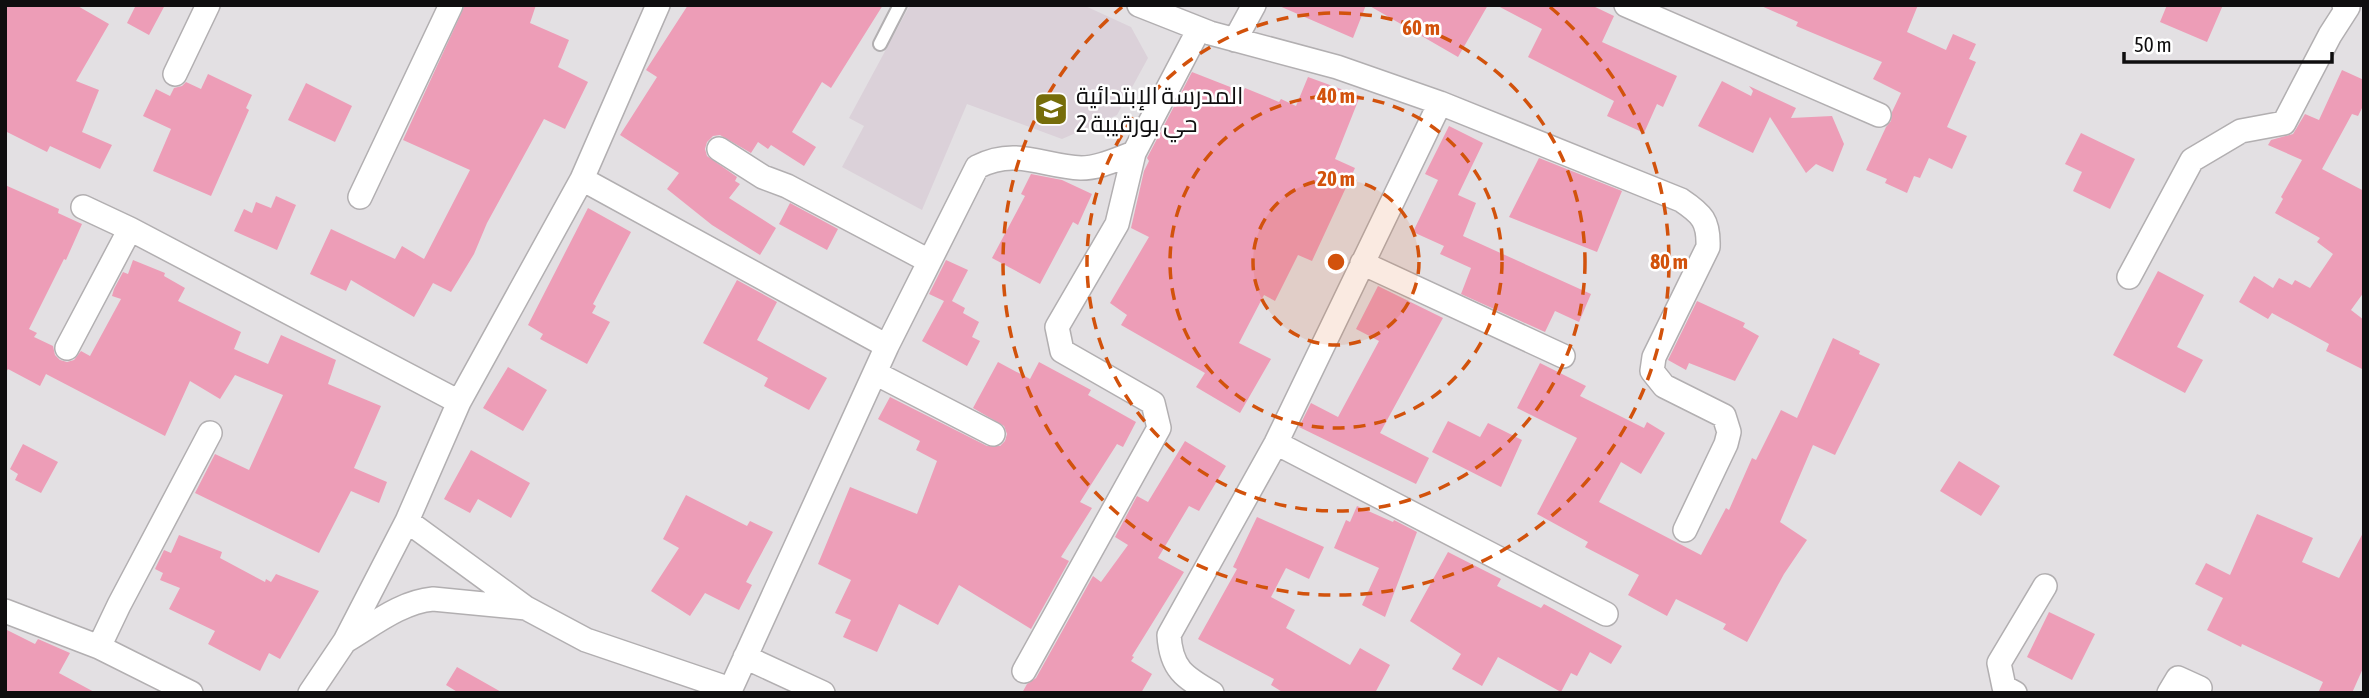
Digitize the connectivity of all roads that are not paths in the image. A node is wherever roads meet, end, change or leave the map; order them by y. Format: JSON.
{"nodes":[{"id":1,"x":208,"y":5,"type":"edge"},
{"id":2,"x":452,"y":5,"type":"edge"},
{"id":3,"x":658,"y":5,"type":"edge"},
{"id":4,"x":900,"y":5,"type":"edge"},
{"id":5,"x":1139,"y":5,"type":"edge"},
{"id":6,"x":1254,"y":5,"type":"edge"},
{"id":7,"x":1626,"y":5,"type":"edge"},
{"id":8,"x":2351,"y":8,"type":"edge"},
{"id":9,"x":1199,"y":29,"type":"junction"},
{"id":10,"x":1235,"y":40,"type":"junction"},
{"id":11,"x":880,"y":44,"type":"dead end"},
{"id":12,"x":175,"y":74,"type":"dead end"},
{"id":13,"x":1440,"y":103,"type":"junction"},
{"id":14,"x":1879,"y":115,"type":"dead end"},
{"id":15,"x":719,"y":149,"type":"dead end"},
{"id":16,"x":1134,"y":153,"type":"junction"},
{"id":17,"x":582,"y":179,"type":"junction"},
{"id":18,"x":360,"y":197,"type":"dead end"},
{"id":19,"x":83,"y":206,"type":"dead end"},
{"id":20,"x":130,"y":229,"type":"junction"},
{"id":21,"x":929,"y":261,"type":"junction"},
{"id":22,"x":1362,"y":263,"type":"junction"},
{"id":23,"x":2130,"y":277,"type":"dead end"},
{"id":24,"x":887,"y":346,"type":"junction"},
{"id":25,"x":67,"y":348,"type":"dead end"},
{"id":26,"x":1563,"y":356,"type":"dead end"},
{"id":27,"x":877,"y":374,"type":"junction"},
{"id":28,"x":460,"y":402,"type":"junction"},
{"id":29,"x":210,"y":433,"type":"dead end"},
{"id":30,"x":993,"y":434,"type":"dead end"},
{"id":31,"x":1276,"y":443,"type":"junction"},
{"id":32,"x":407,"y":521,"type":"junction"},
{"id":33,"x":1685,"y":530,"type":"dead end"},
{"id":34,"x":2045,"y":586,"type":"dead end"},
{"id":35,"x":526,"y":608,"type":"junction"},
{"id":36,"x":5,"y":611,"type":"edge"},
{"id":37,"x":1606,"y":614,"type":"dead end"},
{"id":38,"x":345,"y":641,"type":"junction"},
{"id":39,"x":100,"y":647,"type":"junction"},
{"id":40,"x":745,"y":657,"type":"junction"},
{"id":41,"x":1024,"y":671,"type":"dead end"},
{"id":42,"x":2200,"y":688,"type":"dead end"},
{"id":43,"x":729,"y":691,"type":"edge"},
{"id":44,"x":191,"y":693,"type":"edge"},
{"id":45,"x":310,"y":693,"type":"edge"},
{"id":46,"x":823,"y":693,"type":"edge"},
{"id":47,"x":1212,"y":693,"type":"edge"},
{"id":48,"x":2015,"y":693,"type":"edge"},
{"id":49,"x":2169,"y":693,"type":"edge"}],
"edges":[{"from":1,"to":12,"type":"street"},
{"from":2,"to":18,"type":"street"},
{"from":3,"to":17,"type":"street"},
{"from":4,"to":11,"type":"lane"},
{"from":5,"to":9,"type":"street"},
{"from":6,"to":10,"type":"street"},
{"from":7,"to":14,"type":"street"},
{"from":8,"to":23,"type":"street"},
{"from":9,"to":10,"type":"street"},
{"from":9,"to":16,"type":"street"},
{"from":10,"to":13,"type":"street"},
{"from":13,"to":22,"type":"street"},
{"from":13,"to":33,"type":"street"},
{"from":15,"to":21,"type":"street"},
{"from":16,"to":21,"type":"street"},
{"from":16,"to":41,"type":"street"},
{"from":17,"to":24,"type":"street"},
{"from":17,"to":28,"type":"street"},
{"from":19,"to":20,"type":"street"},
{"from":20,"to":25,"type":"street"},
{"from":20,"to":28,"type":"street"},
{"from":21,"to":24,"type":"street"},
{"from":22,"to":26,"type":"street"},
{"from":22,"to":31,"type":"street"},
{"from":24,"to":27,"type":"street"},
{"from":27,"to":30,"type":"street"},
{"from":27,"to":40,"type":"street"},
{"from":28,"to":32,"type":"street"},
{"from":29,"to":39,"type":"street"},
{"from":31,"to":37,"type":"street"},
{"from":31,"to":47,"type":"street"},
{"from":32,"to":35,"type":"street"},
{"from":32,"to":38,"type":"street"},
{"from":34,"to":48,"type":"street"},
{"from":35,"to":38,"type":"street"},
{"from":35,"to":43,"type":"street"},
{"from":36,"to":39,"type":"street"},
{"from":38,"to":45,"type":"street"},
{"from":39,"to":44,"type":"street"},
{"from":40,"to":43,"type":"street"},
{"from":40,"to":46,"type":"street"},
{"from":42,"to":49,"type":"street"}]}
